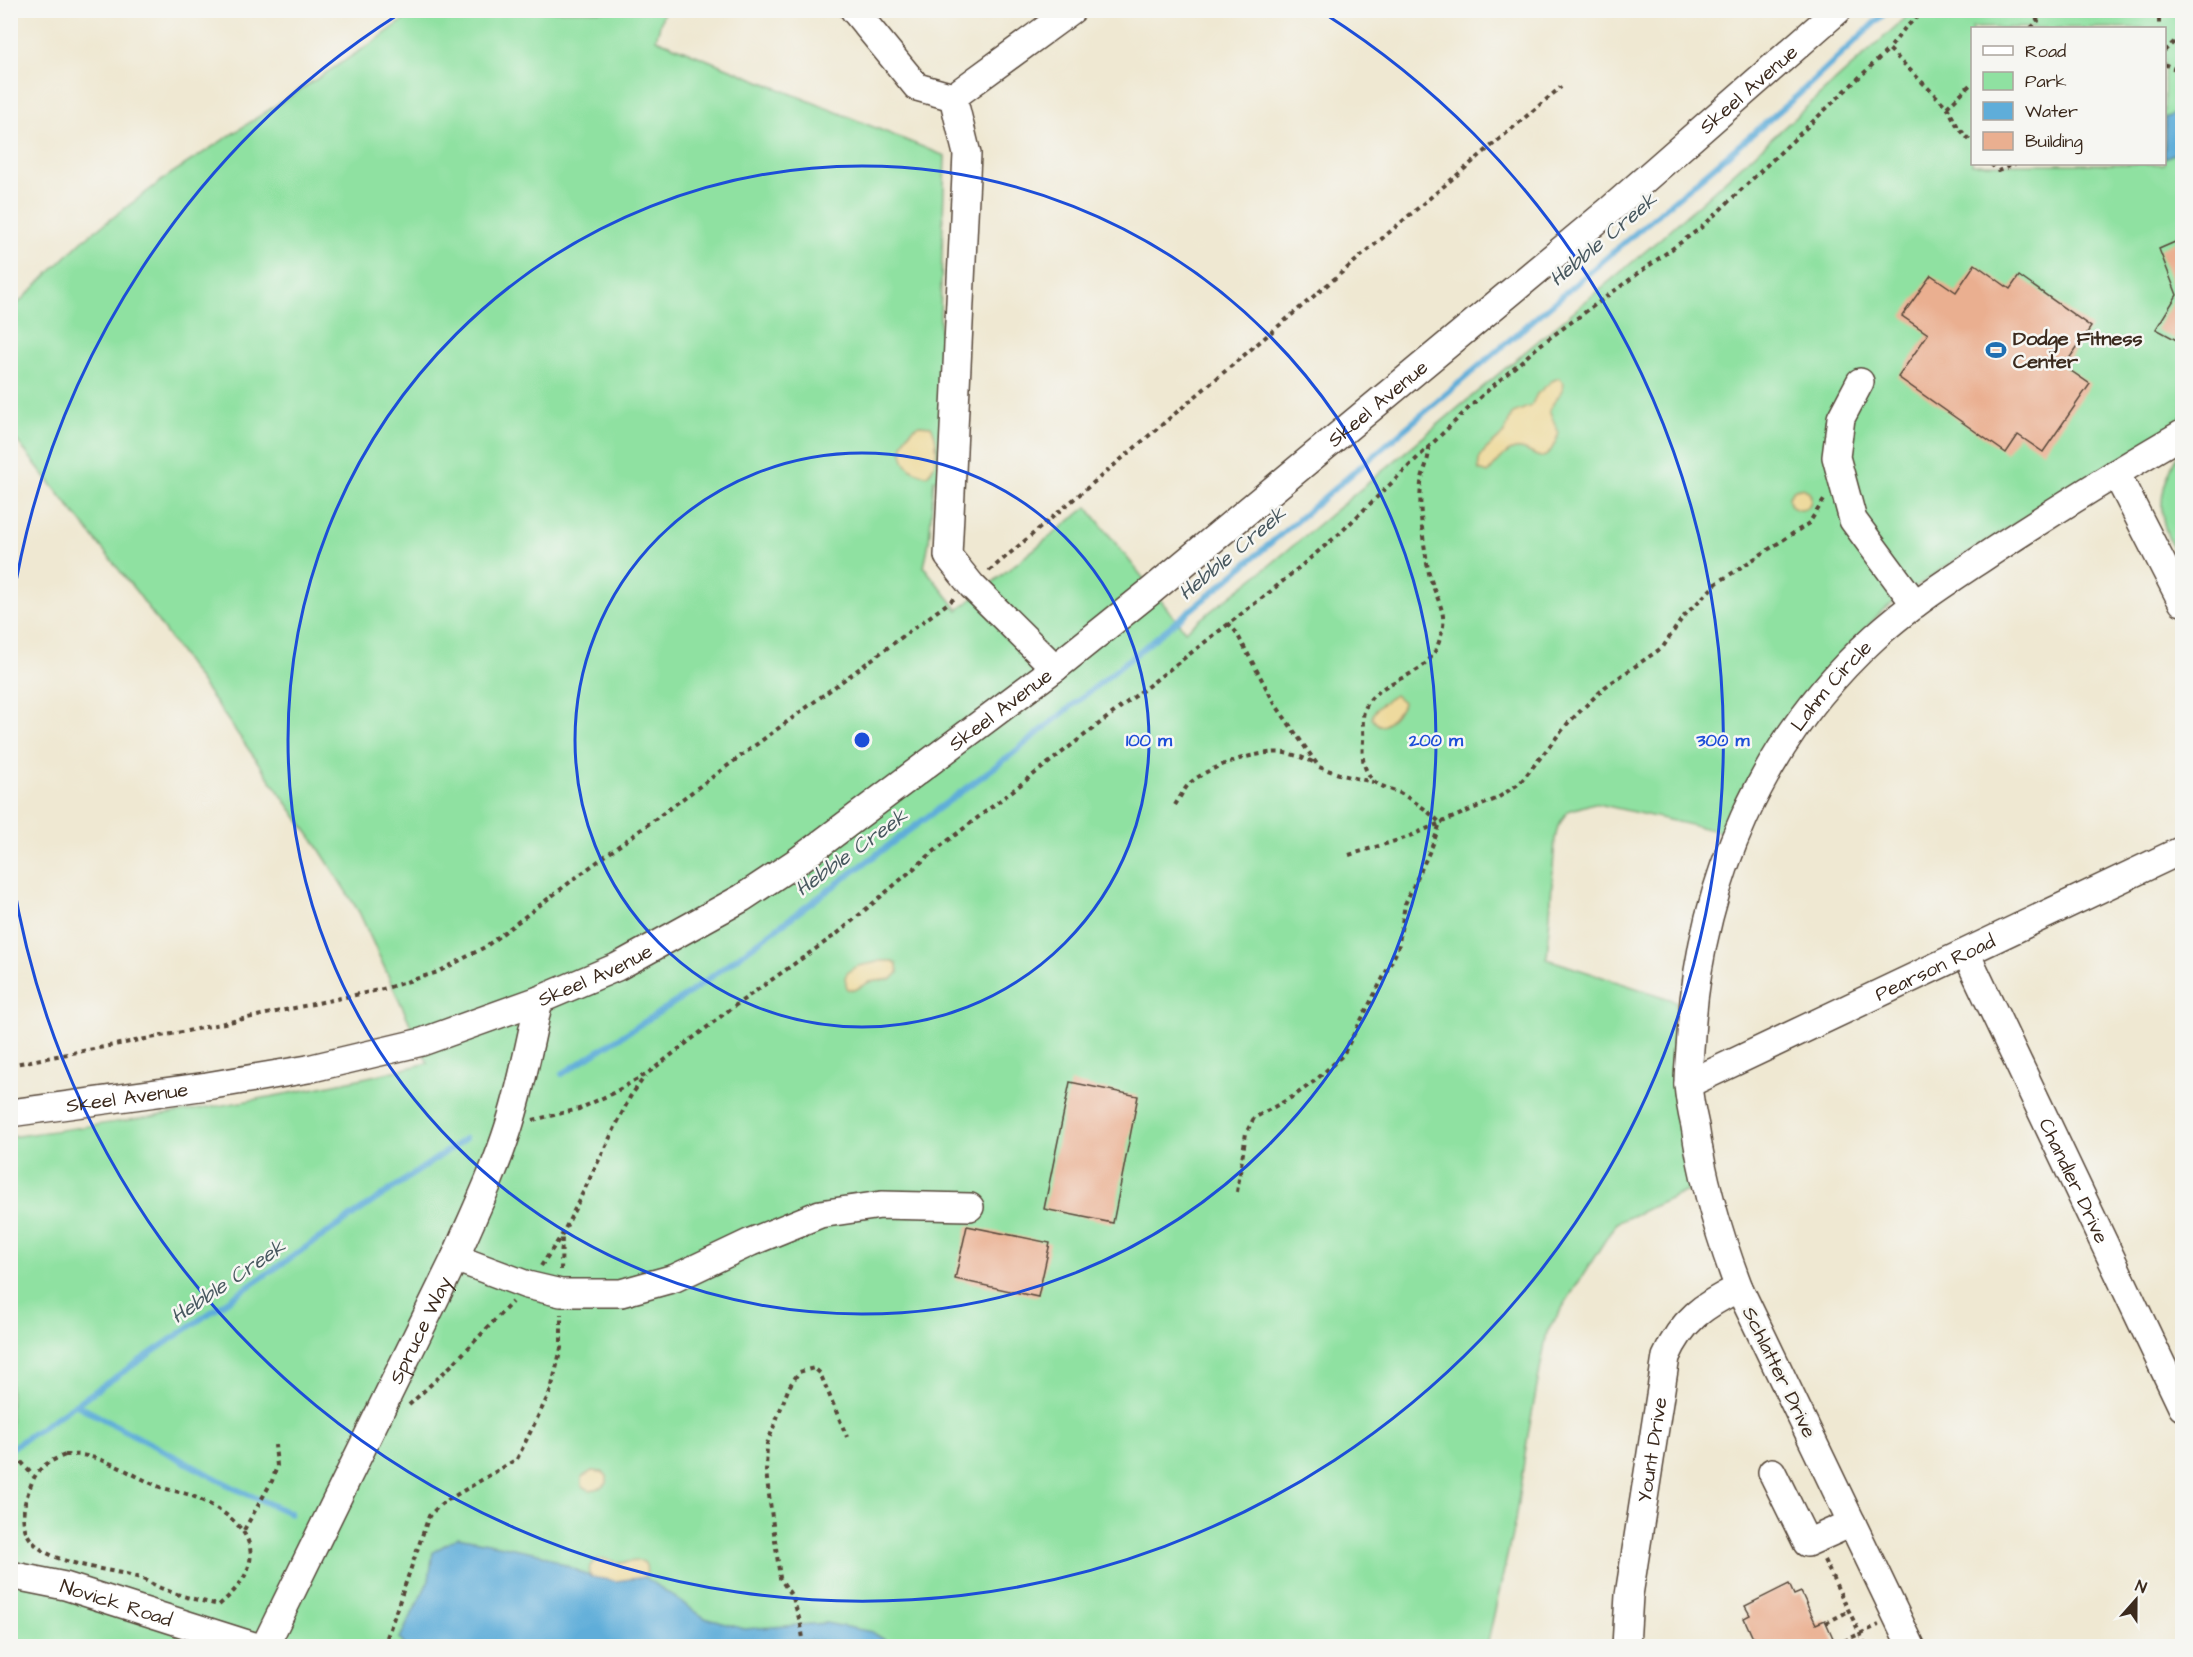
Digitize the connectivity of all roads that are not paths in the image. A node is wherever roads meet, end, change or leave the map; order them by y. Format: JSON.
{"nodes":[{"id":1,"x":854,"y":10,"type":"edge"},
{"id":2,"x":1072,"y":10,"type":"edge"},
{"id":3,"x":1838,"y":10,"type":"edge"},
{"id":4,"x":953,"y":97,"type":"junction"},
{"id":5,"x":1860,"y":382,"type":"dead end"},
{"id":6,"x":2182,"y":434,"type":"edge"},
{"id":7,"x":2116,"y":473,"type":"junction"},
{"id":8,"x":2182,"y":602,"type":"edge"},
{"id":9,"x":1915,"y":604,"type":"junction"},
{"id":10,"x":1055,"y":668,"type":"junction"},
{"id":11,"x":2182,"y":850,"type":"edge"},
{"id":12,"x":1966,"y":953,"type":"junction"},
{"id":13,"x":539,"y":1000,"type":"junction"},
{"id":14,"x":1688,"y":1084,"type":"junction"},
{"id":15,"x":10,"y":1113,"type":"edge"},
{"id":16,"x":970,"y":1207,"type":"dead end"},
{"id":17,"x":455,"y":1258,"type":"junction"},
{"id":18,"x":1739,"y":1288,"type":"junction"},
{"id":19,"x":2182,"y":1407,"type":"edge"},
{"id":20,"x":1772,"y":1472,"type":"dead end"},
{"id":21,"x":1852,"y":1522,"type":"junction"},
{"id":22,"x":10,"y":1575,"type":"edge"},
{"id":23,"x":254,"y":1647,"type":"edge"},
{"id":24,"x":265,"y":1647,"type":"edge"},
{"id":25,"x":1626,"y":1647,"type":"edge"},
{"id":26,"x":1911,"y":1647,"type":"edge"}],
"edges":[{"from":1,"to":4,"type":"street"},
{"from":2,"to":4,"type":"street"},
{"from":3,"to":10,"type":"street","name":"Skeel Avenue"},
{"from":4,"to":10,"type":"street"},
{"from":5,"to":9,"type":"street"},
{"from":6,"to":7,"type":"street","name":"Lahm Circle"},
{"from":7,"to":8,"type":"street"},
{"from":7,"to":9,"type":"street","name":"Lahm Circle"},
{"from":9,"to":14,"type":"street","name":"Lahm Circle"},
{"from":10,"to":13,"type":"street","name":"Skeel Avenue"},
{"from":11,"to":12,"type":"street","name":"Pearson Road"},
{"from":12,"to":14,"type":"street","name":"Pearson Road"},
{"from":12,"to":19,"type":"street","name":"Chandler Drive"},
{"from":13,"to":15,"type":"street","name":"Skeel Avenue"},
{"from":13,"to":17,"type":"street","name":"Spruce Way"},
{"from":14,"to":18,"type":"street","name":"Schlatter Drive"},
{"from":16,"to":17,"type":"street"},
{"from":17,"to":24,"type":"street","name":"Spruce Way"},
{"from":18,"to":21,"type":"street","name":"Schlatter Drive"},
{"from":18,"to":25,"type":"street","name":"Yount Drive"},
{"from":20,"to":21,"type":"street"},
{"from":21,"to":26,"type":"street","name":"Schlatter Drive"},
{"from":22,"to":23,"type":"street","name":"Novick Road"}]}
